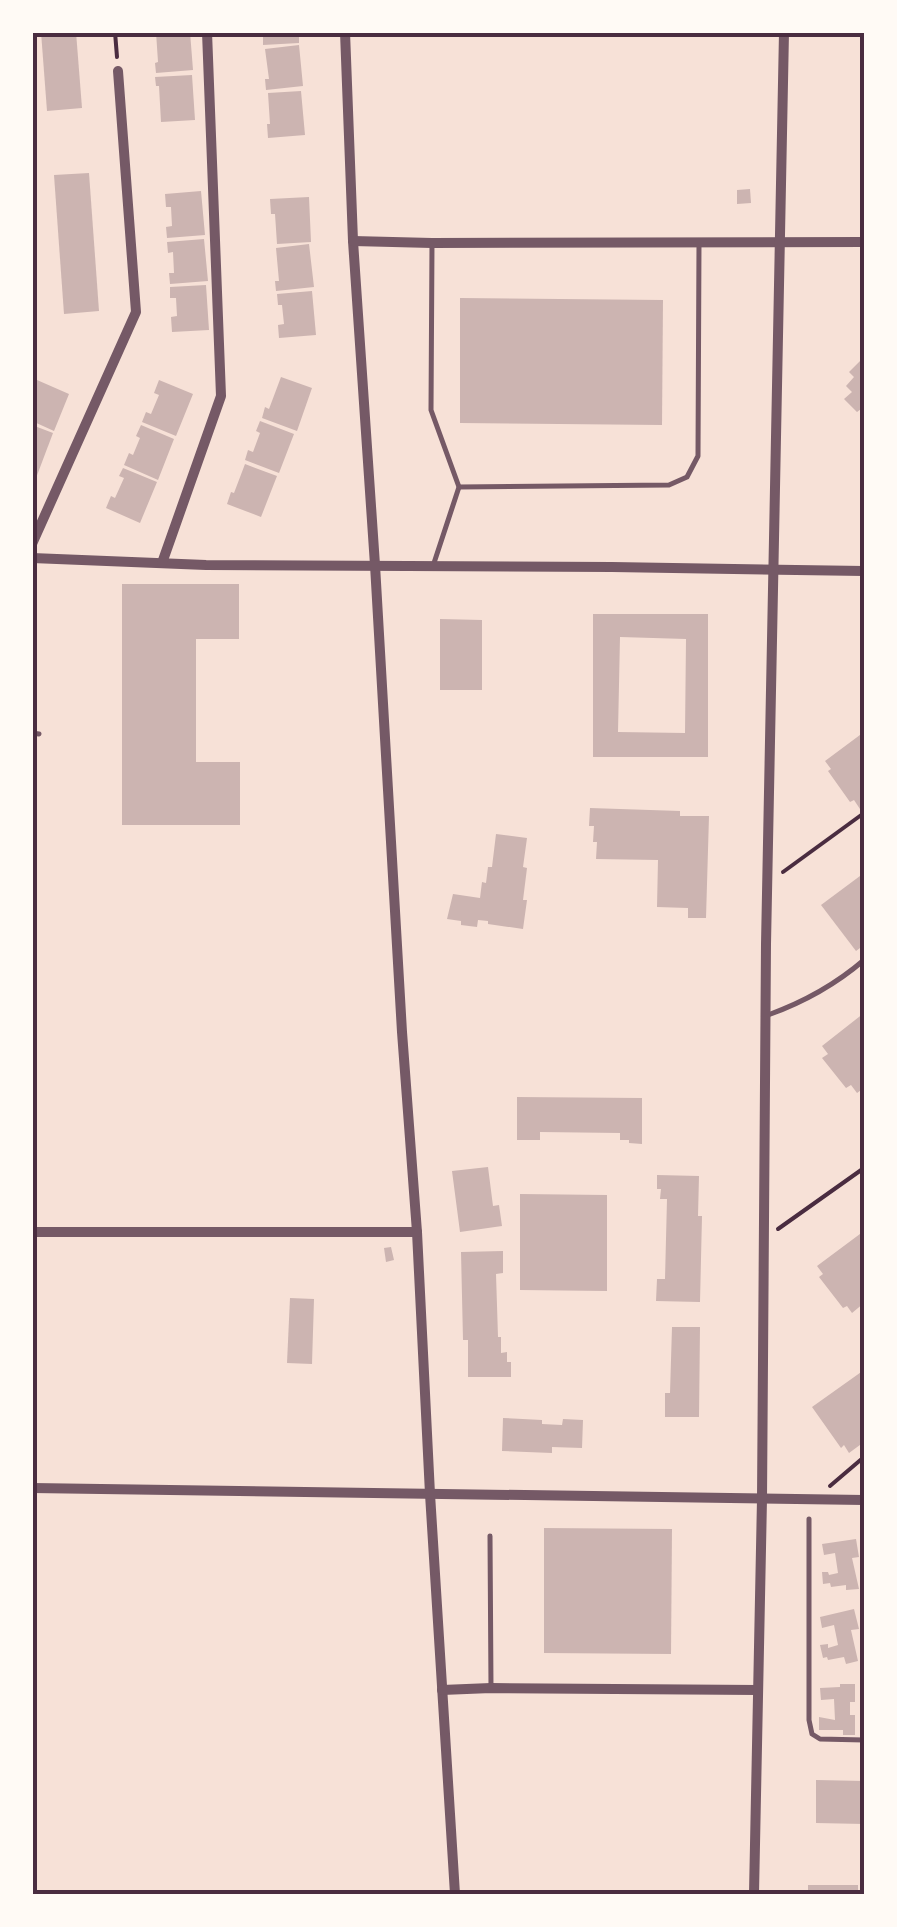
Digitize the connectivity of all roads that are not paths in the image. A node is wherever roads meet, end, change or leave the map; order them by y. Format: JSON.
{"nodes":[{"id":1,"x":206,"y":32,"type":"edge"},
{"id":2,"x":345,"y":32,"type":"edge"},
{"id":3,"x":784,"y":32,"type":"edge"},
{"id":4,"x":118,"y":72,"type":"road end"},
{"id":5,"x":353,"y":241,"type":"junction"},
{"id":6,"x":864,"y":242,"type":"edge"},
{"id":7,"x":432,"y":243,"type":"junction"},
{"id":8,"x":698,"y":243,"type":"junction"},
{"id":9,"x":780,"y":243,"type":"junction"},
{"id":10,"x":459,"y":487,"type":"junction"},
{"id":11,"x":32,"y":544,"type":"edge"},
{"id":12,"x":32,"y":558,"type":"edge"},
{"id":13,"x":162,"y":563,"type":"junction"},
{"id":14,"x":375,"y":565,"type":"junction"},
{"id":15,"x":433,"y":566,"type":"junction"},
{"id":16,"x":775,"y":570,"type":"junction"},
{"id":17,"x":864,"y":571,"type":"edge"},
{"id":18,"x":864,"y":960,"type":"edge"},
{"id":19,"x":765,"y":1016,"type":"junction"},
{"id":20,"x":32,"y":1232,"type":"edge"},
{"id":21,"x":416,"y":1232,"type":"junction"},
{"id":22,"x":32,"y":1488,"type":"edge"},
{"id":23,"x":430,"y":1494,"type":"junction"},
{"id":24,"x":762,"y":1499,"type":"junction"},
{"id":25,"x":864,"y":1500,"type":"edge"},
{"id":26,"x":809,"y":1519,"type":"dead end"},
{"id":27,"x":490,"y":1536,"type":"dead end"},
{"id":28,"x":490,"y":1688,"type":"junction"},
{"id":29,"x":442,"y":1690,"type":"junction"},
{"id":30,"x":758,"y":1690,"type":"junction"},
{"id":31,"x":864,"y":1740,"type":"edge"},
{"id":32,"x":455,"y":1894,"type":"edge"},
{"id":33,"x":754,"y":1894,"type":"edge"}],
"edges":[{"from":1,"to":13,"type":"street"},
{"from":2,"to":5,"type":"street"},
{"from":3,"to":9,"type":"street"},
{"from":4,"to":11,"type":"street"},
{"from":5,"to":7,"type":"street"},
{"from":5,"to":14,"type":"street"},
{"from":6,"to":9,"type":"street"},
{"from":7,"to":8,"type":"street"},
{"from":7,"to":10,"type":"lane"},
{"from":8,"to":9,"type":"street"},
{"from":8,"to":10,"type":"lane"},
{"from":9,"to":16,"type":"street"},
{"from":10,"to":15,"type":"lane"},
{"from":12,"to":13,"type":"street"},
{"from":13,"to":14,"type":"street"},
{"from":14,"to":15,"type":"street"},
{"from":14,"to":21,"type":"street"},
{"from":15,"to":16,"type":"street"},
{"from":16,"to":17,"type":"street"},
{"from":16,"to":19,"type":"street"},
{"from":18,"to":19,"type":"lane"},
{"from":19,"to":24,"type":"street"},
{"from":20,"to":21,"type":"street"},
{"from":21,"to":23,"type":"street"},
{"from":22,"to":23,"type":"street"},
{"from":23,"to":24,"type":"street"},
{"from":23,"to":29,"type":"street"},
{"from":24,"to":25,"type":"street"},
{"from":24,"to":30,"type":"street"},
{"from":26,"to":31,"type":"lane"},
{"from":27,"to":28,"type":"lane"},
{"from":28,"to":29,"type":"street"},
{"from":28,"to":30,"type":"street"},
{"from":29,"to":32,"type":"street"},
{"from":30,"to":33,"type":"street"}]}
